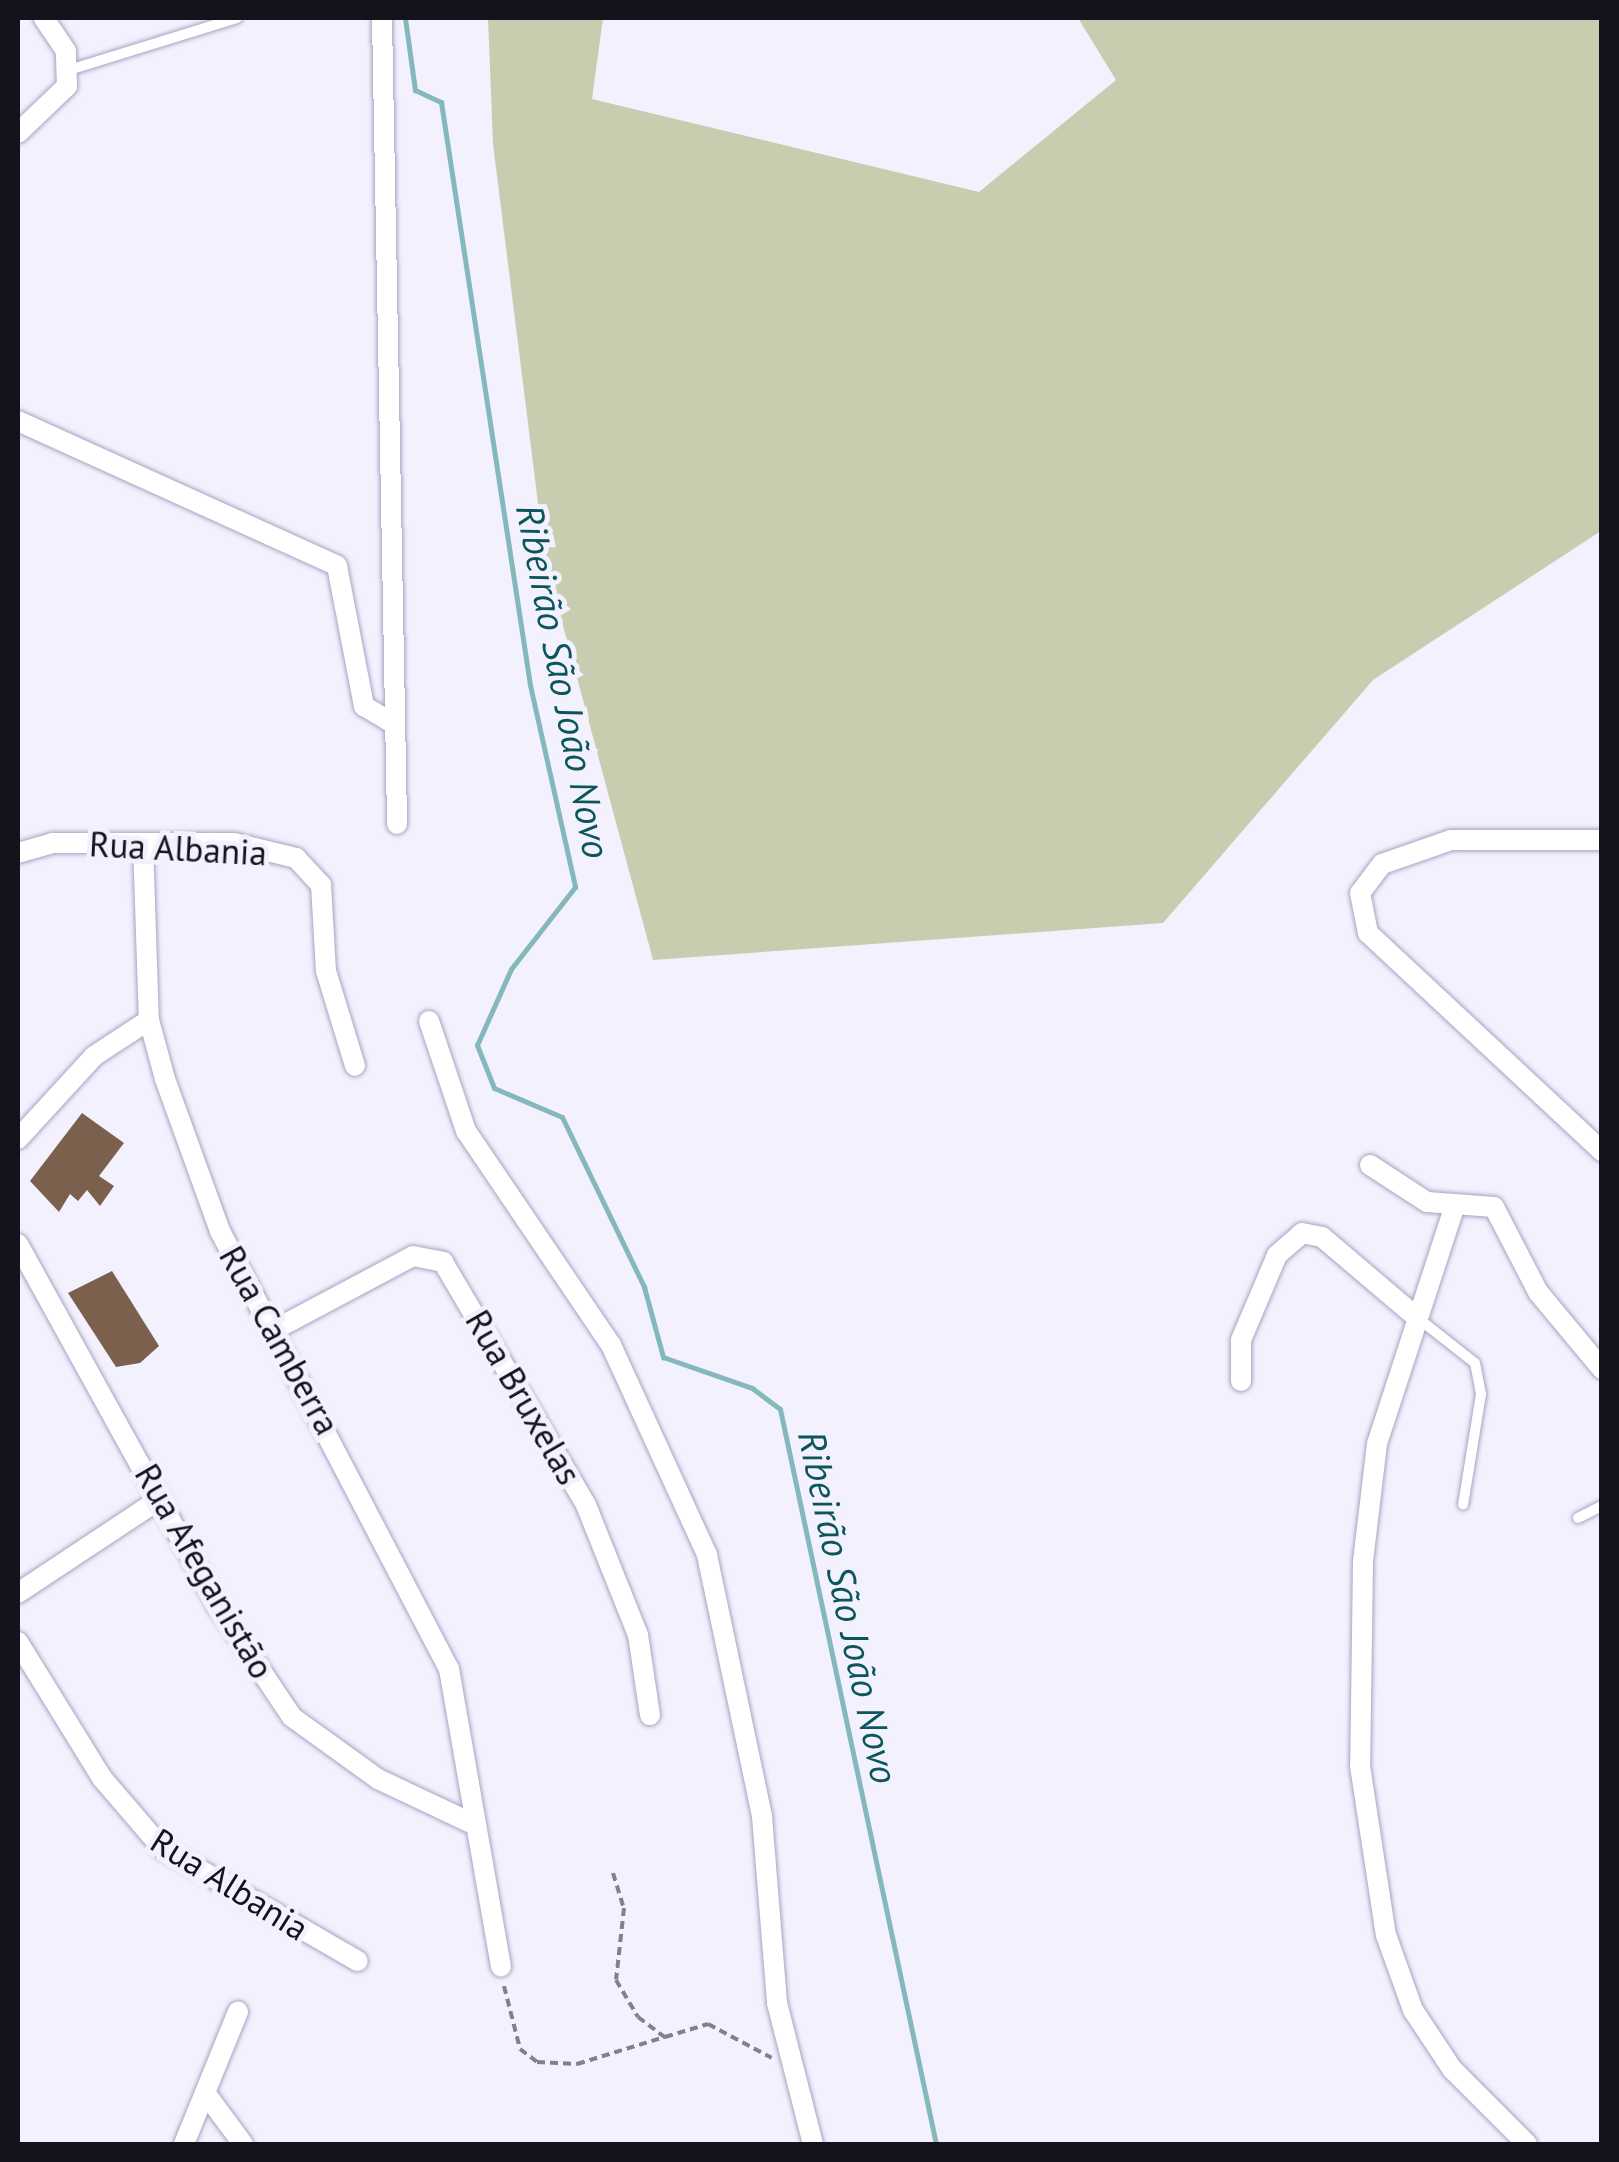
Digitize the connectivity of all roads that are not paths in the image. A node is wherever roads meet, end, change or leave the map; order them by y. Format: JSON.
{"nodes":[{"id":1,"x":44,"y":18,"type":"edge"},
{"id":2,"x":237,"y":18,"type":"edge"},
{"id":3,"x":382,"y":18,"type":"edge"},
{"id":4,"x":70,"y":70,"type":"junction"},
{"id":5,"x":18,"y":133,"type":"edge"},
{"id":6,"x":18,"y":421,"type":"edge"},
{"id":7,"x":392,"y":724,"type":"junction"},
{"id":8,"x":397,"y":824,"type":"dead end"},
{"id":9,"x":1602,"y":840,"type":"edge"},
{"id":10,"x":144,"y":843,"type":"junction"},
{"id":11,"x":18,"y":853,"type":"edge"},
{"id":12,"x":150,"y":1020,"type":"junction"},
{"id":13,"x":429,"y":1021,"type":"dead end"},
{"id":14,"x":355,"y":1066,"type":"dead end"},
{"id":15,"x":18,"y":1140,"type":"edge"},
{"id":16,"x":1602,"y":1151,"type":"edge"},
{"id":17,"x":1370,"y":1165,"type":"dead end"},
{"id":18,"x":1455,"y":1205,"type":"junction"},
{"id":19,"x":18,"y":1244,"type":"edge"},
{"id":20,"x":1414,"y":1315,"type":"junction"},
{"id":21,"x":274,"y":1330,"type":"junction"},
{"id":22,"x":1602,"y":1369,"type":"edge"},
{"id":23,"x":1241,"y":1380,"type":"dead end"},
{"id":24,"x":160,"y":1499,"type":"junction"},
{"id":25,"x":1463,"y":1504,"type":"dead end"},
{"id":26,"x":1602,"y":1506,"type":"edge"},
{"id":27,"x":1578,"y":1518,"type":"dead end"},
{"id":28,"x":18,"y":1594,"type":"edge"},
{"id":29,"x":18,"y":1642,"type":"edge"},
{"id":30,"x":650,"y":1716,"type":"dead end"},
{"id":31,"x":469,"y":1822,"type":"junction"},
{"id":32,"x":358,"y":1961,"type":"dead end"},
{"id":33,"x":501,"y":1966,"type":"road end"},
{"id":34,"x":238,"y":2012,"type":"dead end"},
{"id":35,"x":206,"y":2094,"type":"junction"},
{"id":36,"x":184,"y":2144,"type":"edge"},
{"id":37,"x":243,"y":2144,"type":"edge"},
{"id":38,"x":813,"y":2144,"type":"edge"},
{"id":39,"x":1526,"y":2144,"type":"edge"}],
"edges":[{"from":1,"to":4,"type":"street"},
{"from":2,"to":4,"type":"lane"},
{"from":3,"to":7,"type":"street"},
{"from":4,"to":5,"type":"street"},
{"from":6,"to":7,"type":"street"},
{"from":7,"to":8,"type":"street"},
{"from":9,"to":16,"type":"street"},
{"from":10,"to":11,"type":"street","name":"Rua Albania"},
{"from":10,"to":12,"type":"street","name":"Rua Camberra"},
{"from":10,"to":14,"type":"street","name":"Rua Albania"},
{"from":12,"to":15,"type":"street"},
{"from":12,"to":21,"type":"street","name":"Rua Camberra"},
{"from":13,"to":38,"type":"street"},
{"from":17,"to":18,"type":"street"},
{"from":18,"to":20,"type":"street"},
{"from":18,"to":22,"type":"street"},
{"from":19,"to":24,"type":"street","name":"Rua Afeganistão"},
{"from":20,"to":23,"type":"street"},
{"from":20,"to":25,"type":"lane"},
{"from":20,"to":39,"type":"street"},
{"from":21,"to":30,"type":"street","name":"Rua Bruxelas"},
{"from":21,"to":31,"type":"street","name":"Rua Camberra"},
{"from":24,"to":28,"type":"street"},
{"from":24,"to":31,"type":"street","name":"Rua Afeganistão"},
{"from":26,"to":27,"type":"lane"},
{"from":29,"to":32,"type":"street","name":"Rua Albania"},
{"from":31,"to":33,"type":"street","name":"Rua Camberra"},
{"from":34,"to":35,"type":"street"},
{"from":35,"to":36,"type":"street"},
{"from":35,"to":37,"type":"street"}]}
